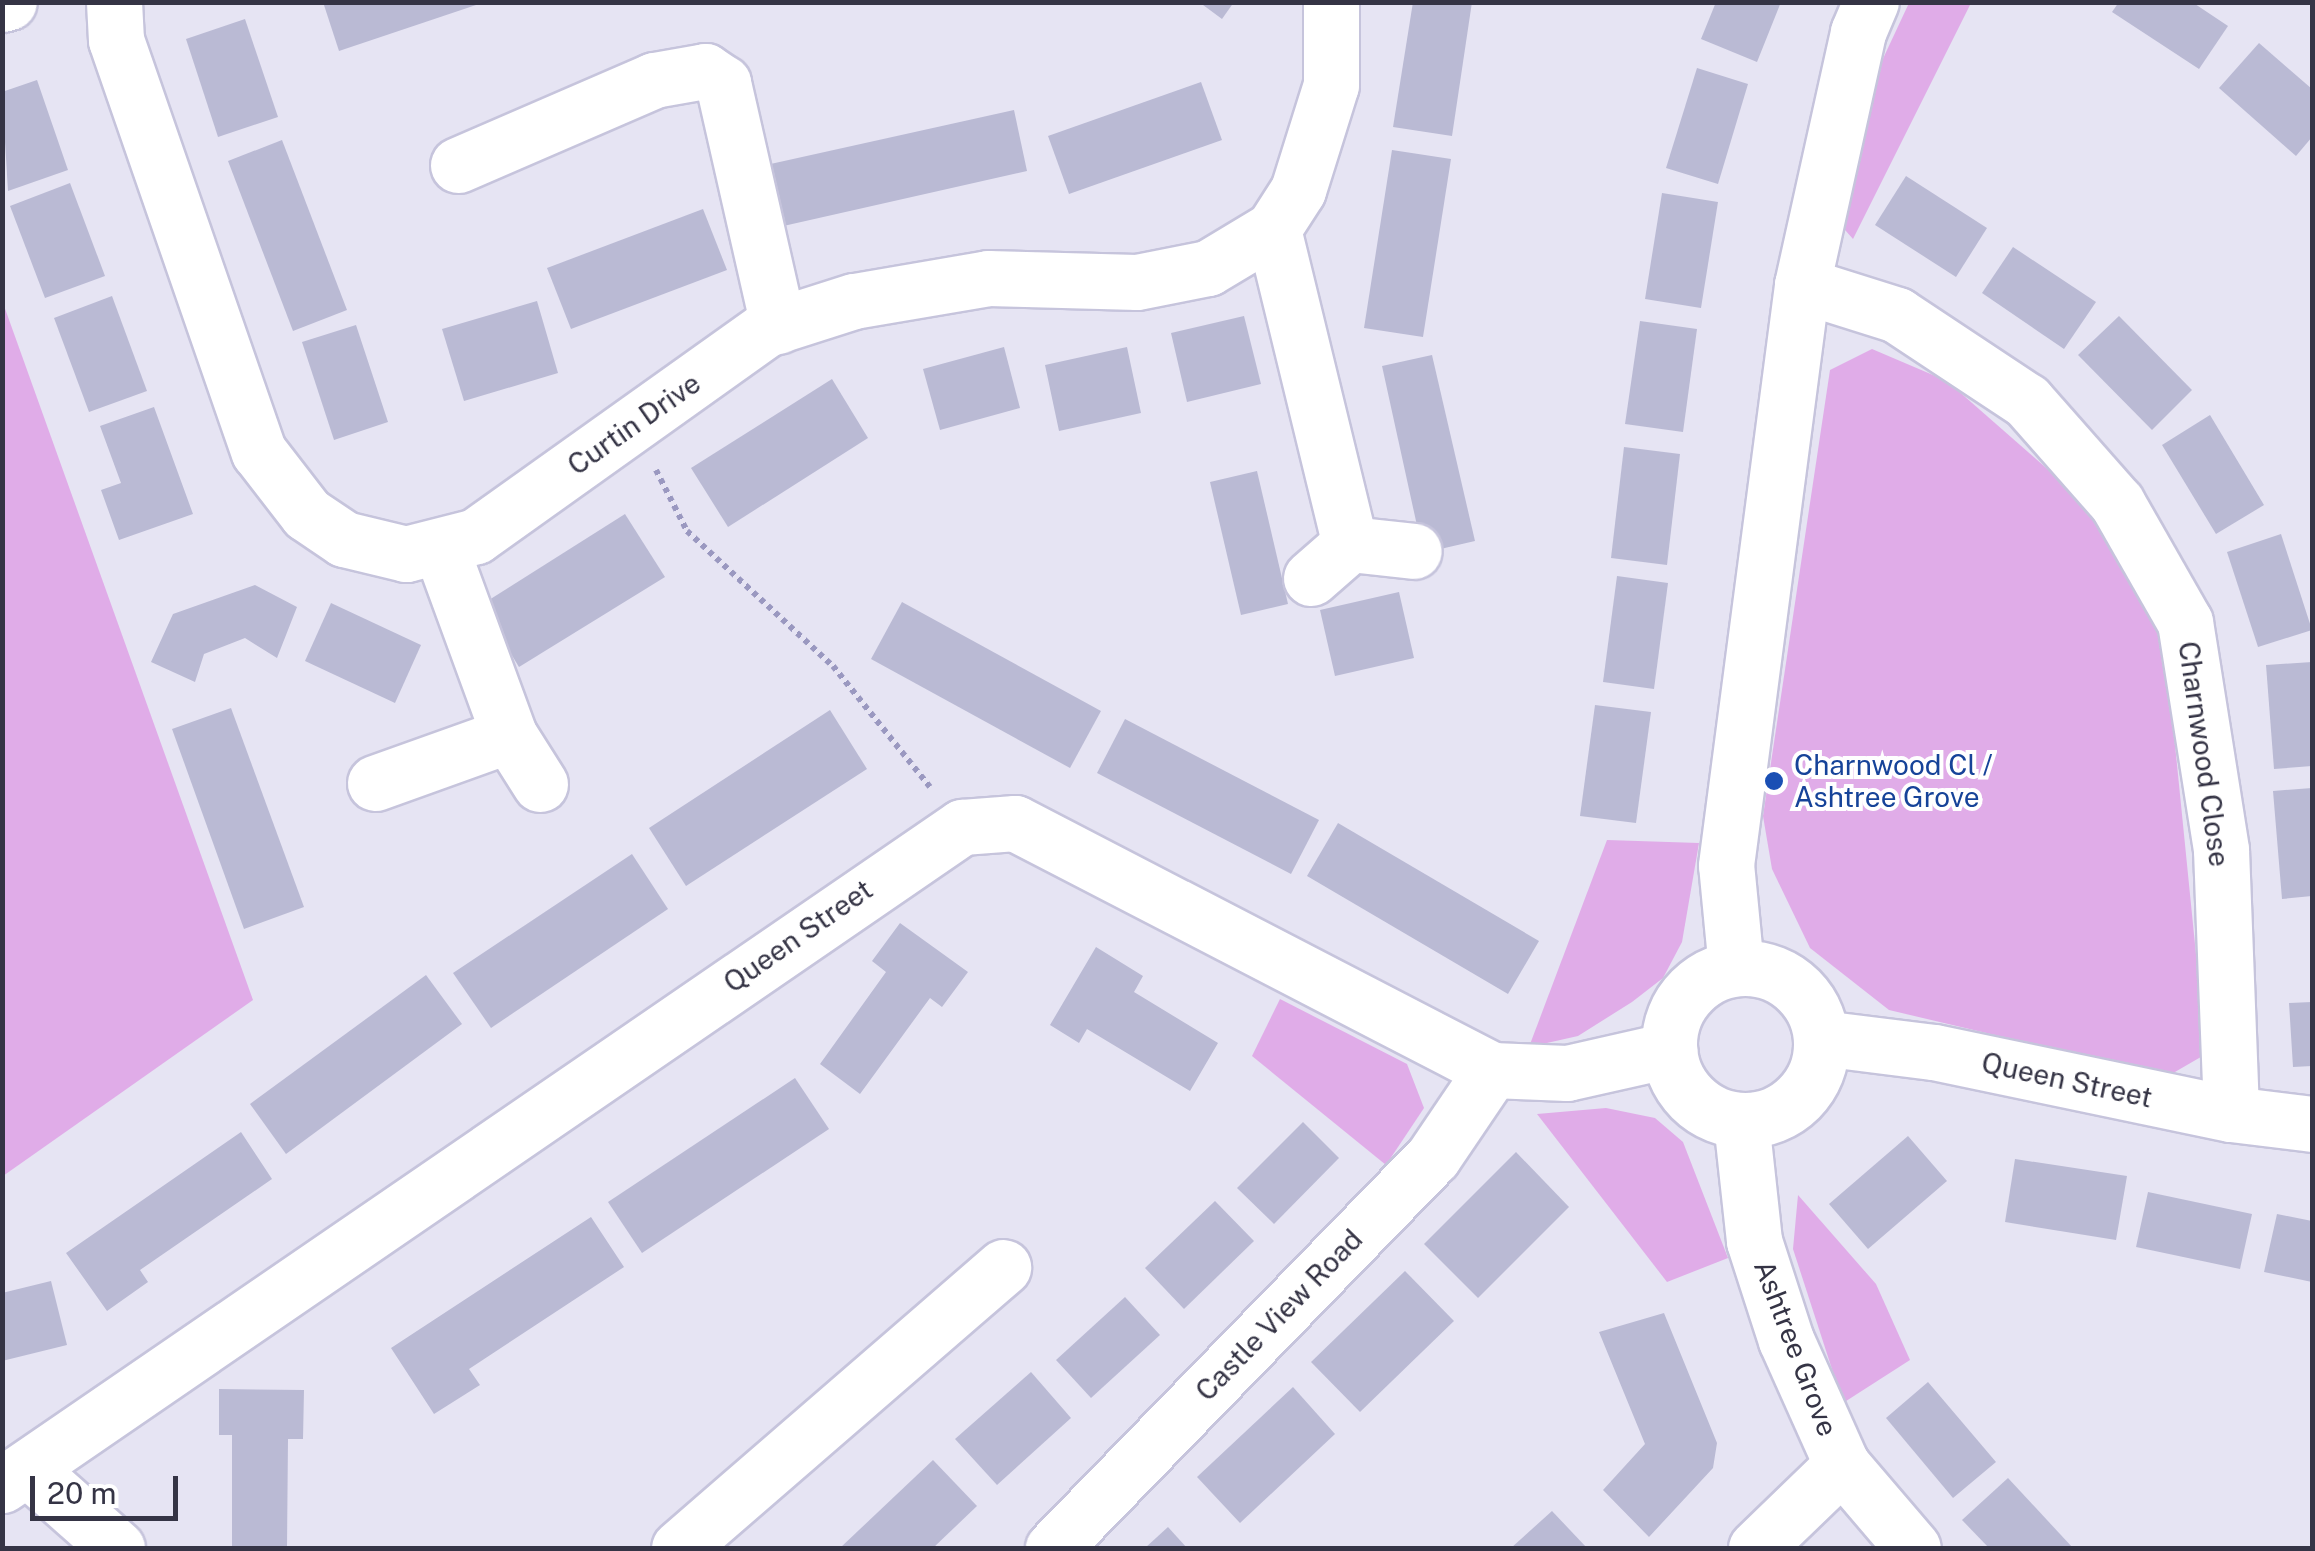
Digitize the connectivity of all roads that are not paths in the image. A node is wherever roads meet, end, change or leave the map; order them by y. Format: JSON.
{"nodes":[{"id":1,"x":114,"y":2,"type":"edge"},
{"id":2,"x":1331,"y":2,"type":"edge"},
{"id":3,"x":1872,"y":2,"type":"edge"},
{"id":4,"x":458,"y":166,"type":"dead end"},
{"id":5,"x":1273,"y":229,"type":"junction"},
{"id":6,"x":1802,"y":285,"type":"junction"},
{"id":7,"x":778,"y":326,"type":"junction"},
{"id":8,"x":440,"y":546,"type":"junction"},
{"id":9,"x":1414,"y":550,"type":"dead end"},
{"id":10,"x":509,"y":735,"type":"junction"},
{"id":11,"x":375,"y":783,"type":"dead end"},
{"id":12,"x":540,"y":784,"type":"dead end"},
{"id":13,"x":1736,"y":968,"type":"junction"},
{"id":14,"x":1822,"y":1038,"type":"junction"},
{"id":15,"x":1669,"y":1050,"type":"junction"},
{"id":16,"x":1492,"y":1070,"type":"junction"},
{"id":17,"x":2232,"y":1114,"type":"junction"},
{"id":18,"x":1741,"y":1121,"type":"junction"},
{"id":19,"x":2312,"y":1124,"type":"edge"},
{"id":20,"x":1003,"y":1267,"type":"dead end"},
{"id":21,"x":1842,"y":1465,"type":"junction"},
{"id":22,"x":16,"y":1478,"type":"edge"},
{"id":23,"x":117,"y":1548,"type":"edge"},
{"id":24,"x":679,"y":1548,"type":"edge"},
{"id":25,"x":1052,"y":1548,"type":"edge"},
{"id":26,"x":1756,"y":1548,"type":"edge"},
{"id":27,"x":1913,"y":1548,"type":"edge"}],
"edges":[{"from":1,"to":8,"type":"street","name":"Curtin Drive"},
{"from":2,"to":5,"type":"street","name":"Curtin Drive"},
{"from":3,"to":6,"type":"street"},
{"from":4,"to":7,"type":"street"},
{"from":5,"to":7,"type":"street","name":"Curtin Drive"},
{"from":5,"to":9,"type":"street"},
{"from":6,"to":13,"type":"street"},
{"from":6,"to":17,"type":"street","name":"Charnwood Close"},
{"from":7,"to":8,"type":"street","name":"Curtin Drive"},
{"from":8,"to":10,"type":"street"},
{"from":10,"to":11,"type":"street"},
{"from":10,"to":12,"type":"street"},
{"from":13,"to":14,"type":"street"},
{"from":13,"to":15,"type":"street"},
{"from":14,"to":17,"type":"street","name":"Queen Street"},
{"from":14,"to":18,"type":"street"},
{"from":15,"to":16,"type":"street"},
{"from":15,"to":18,"type":"street"},
{"from":16,"to":22,"type":"street","name":"Queen Street"},
{"from":16,"to":25,"type":"street","name":"Castle View Road"},
{"from":17,"to":19,"type":"street","name":"Queen Street"},
{"from":18,"to":21,"type":"street","name":"Ashtree Grove"},
{"from":20,"to":24,"type":"street"},
{"from":21,"to":26,"type":"street"},
{"from":21,"to":27,"type":"street","name":"Ashtree Grove"},
{"from":22,"to":23,"type":"street"}]}
